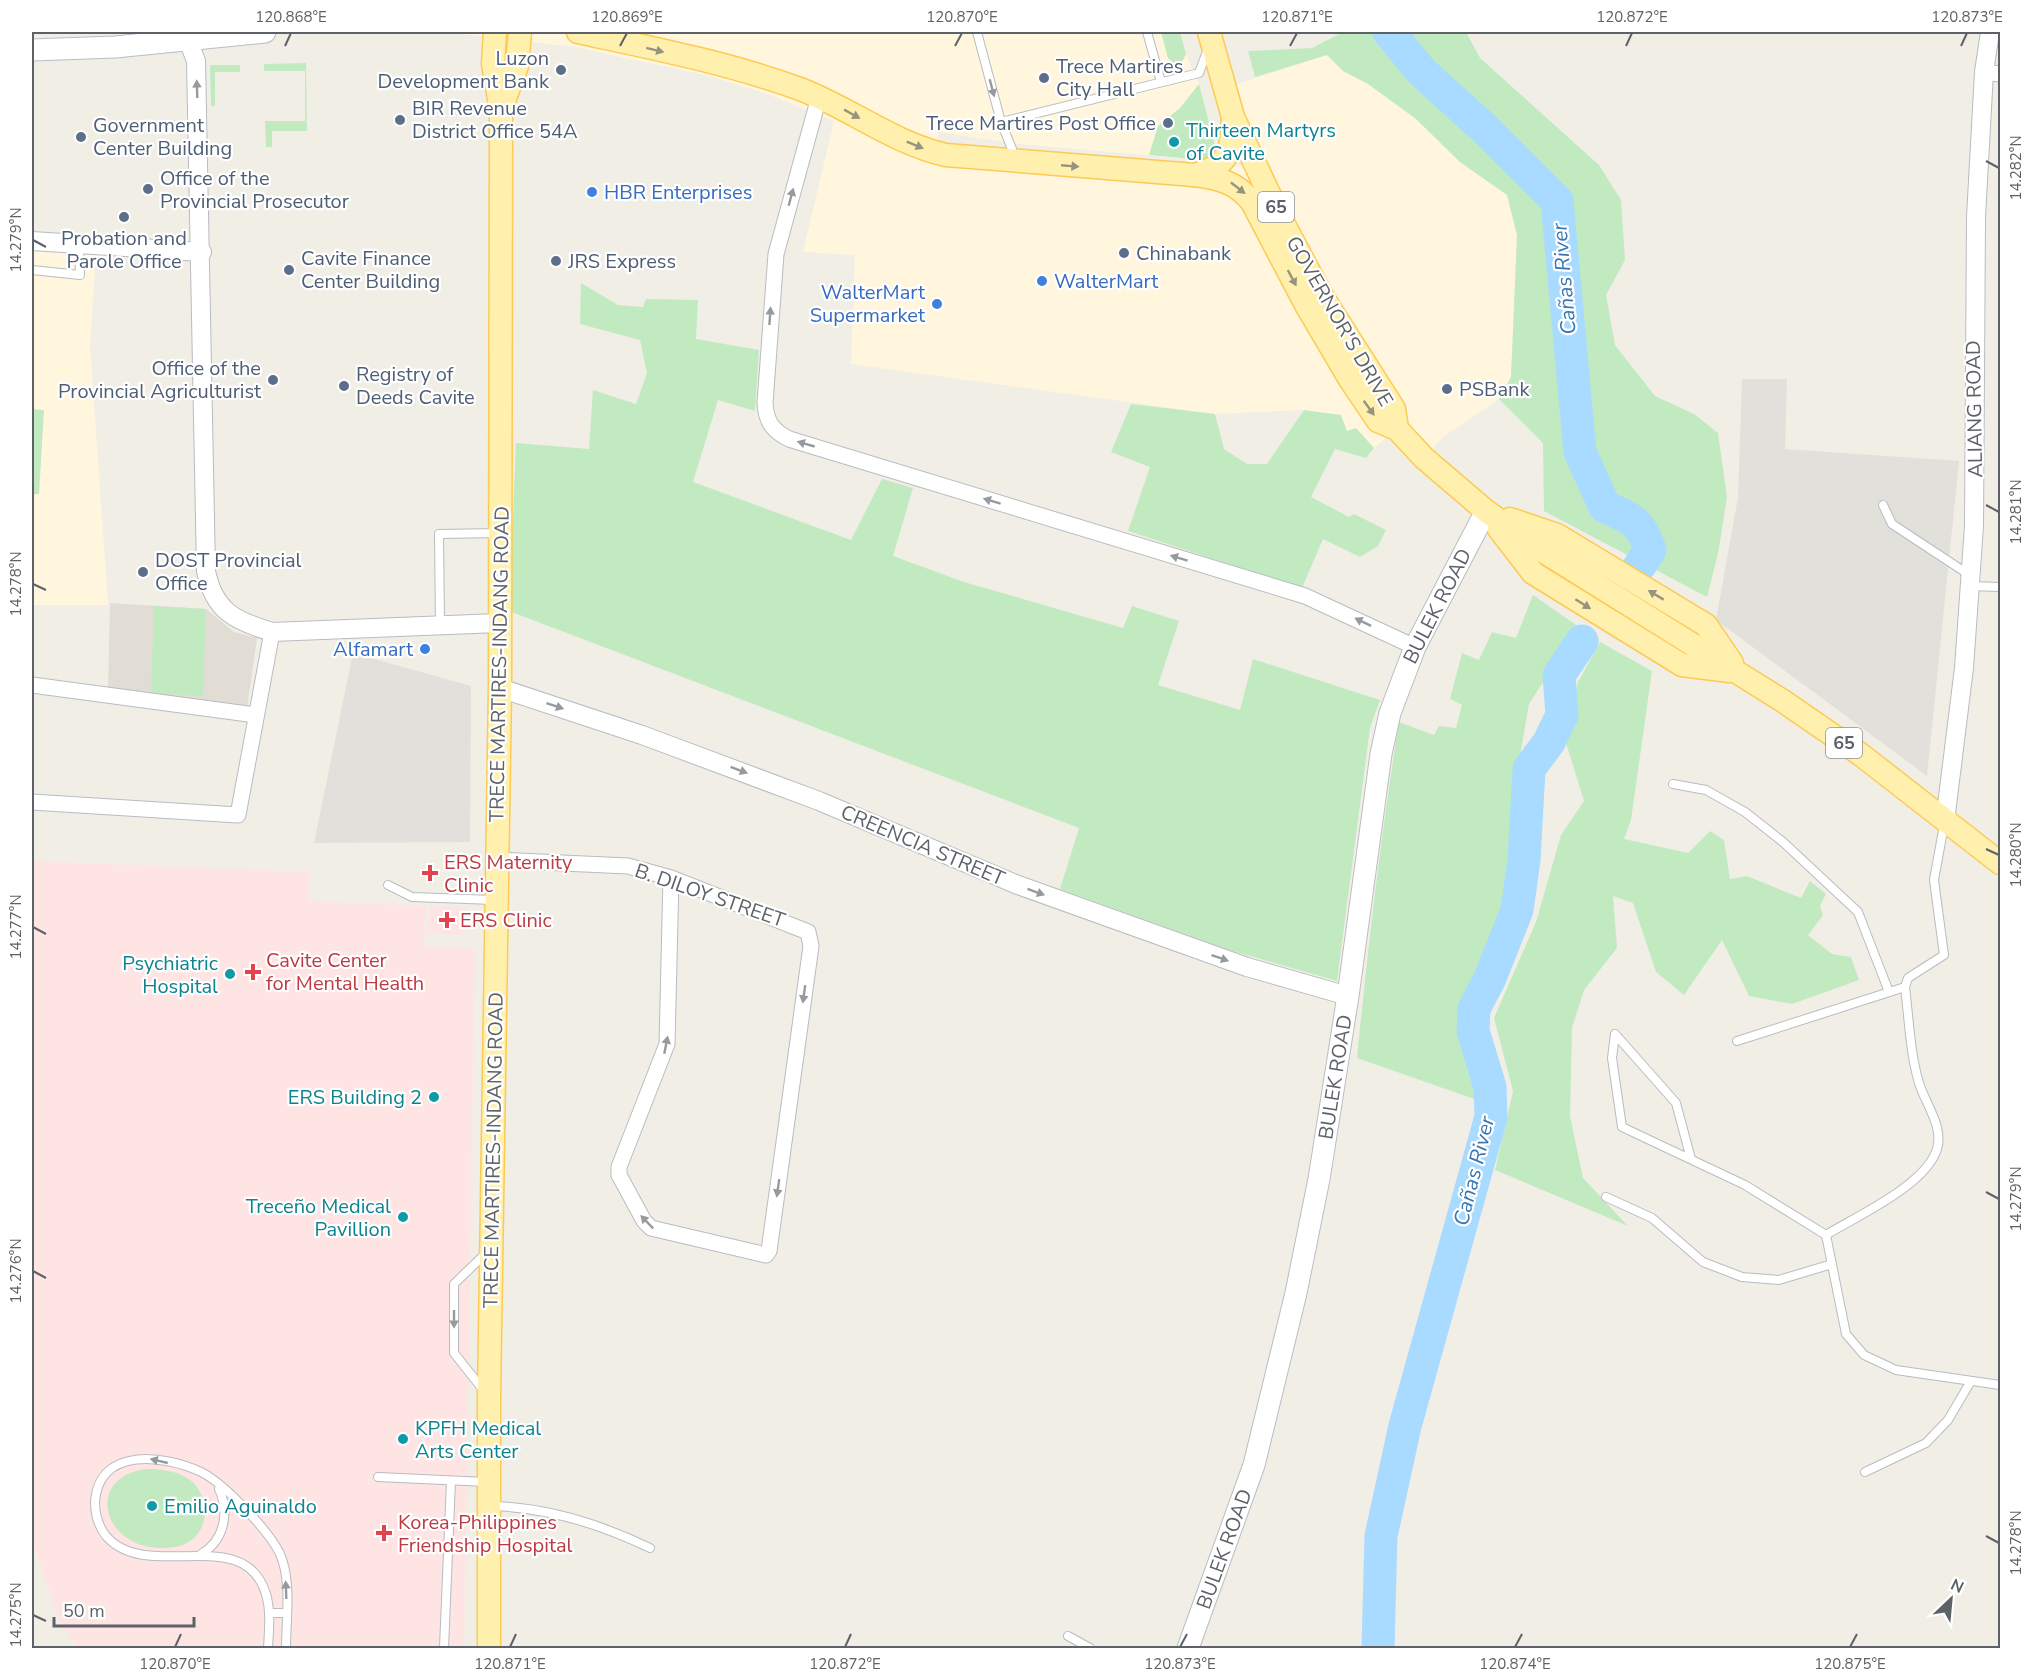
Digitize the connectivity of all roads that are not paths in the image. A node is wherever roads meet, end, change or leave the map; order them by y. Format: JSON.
{"nodes":[{"id":1,"x":265,"y":32,"type":"edge"},
{"id":2,"x":495,"y":32,"type":"edge"},
{"id":3,"x":520,"y":32,"type":"edge"},
{"id":4,"x":578,"y":32,"type":"edge"},
{"id":5,"x":978,"y":32,"type":"edge"},
{"id":6,"x":1147,"y":32,"type":"edge"},
{"id":7,"x":1990,"y":32,"type":"edge"},
{"id":8,"x":184,"y":36,"type":"edge"},
{"id":9,"x":1211,"y":36,"type":"edge"},
{"id":10,"x":32,"y":50,"type":"edge"},
{"id":11,"x":1992,"y":73,"type":"edge"},
{"id":12,"x":1161,"y":82,"type":"junction"},
{"id":13,"x":819,"y":97,"type":"junction"},
{"id":14,"x":501,"y":111,"type":"junction"},
{"id":15,"x":1233,"y":117,"type":"junction"},
{"id":16,"x":1001,"y":122,"type":"junction"},
{"id":17,"x":1011,"y":161,"type":"junction"},
{"id":18,"x":1194,"y":175,"type":"junction"},
{"id":19,"x":32,"y":241,"type":"edge"},
{"id":20,"x":79,"y":243,"type":"junction"},
{"id":21,"x":202,"y":252,"type":"junction"},
{"id":22,"x":32,"y":270,"type":"edge"},
{"id":23,"x":1397,"y":429,"type":"junction"},
{"id":24,"x":1883,"y":505,"type":"dead end"},
{"id":25,"x":1486,"y":511,"type":"junction"},
{"id":26,"x":500,"y":533,"type":"junction"},
{"id":27,"x":1970,"y":580,"type":"junction"},
{"id":28,"x":2001,"y":587,"type":"edge"},
{"id":29,"x":500,"y":623,"type":"junction"},
{"id":30,"x":440,"y":626,"type":"junction"},
{"id":31,"x":272,"y":632,"type":"junction"},
{"id":32,"x":1415,"y":647,"type":"junction"},
{"id":33,"x":1738,"y":672,"type":"junction"},
{"id":34,"x":32,"y":685,"type":"edge"},
{"id":35,"x":500,"y":688,"type":"junction"},
{"id":36,"x":256,"y":715,"type":"junction"},
{"id":37,"x":1673,"y":784,"type":"dead end"},
{"id":38,"x":32,"y":802,"type":"edge"},
{"id":39,"x":1945,"y":821,"type":"junction"},
{"id":40,"x":496,"y":860,"type":"junction"},
{"id":41,"x":2001,"y":863,"type":"edge"},
{"id":42,"x":672,"y":878,"type":"junction"},
{"id":43,"x":388,"y":885,"type":"dead end"},
{"id":44,"x":495,"y":900,"type":"junction"},
{"id":45,"x":1905,"y":987,"type":"junction"},
{"id":46,"x":1889,"y":992,"type":"junction"},
{"id":47,"x":1348,"y":996,"type":"junction"},
{"id":48,"x":1737,"y":1041,"type":"dead end"},
{"id":49,"x":1691,"y":1160,"type":"junction"},
{"id":50,"x":1606,"y":1197,"type":"dead end"},
{"id":51,"x":1826,"y":1235,"type":"junction"},
{"id":52,"x":491,"y":1248,"type":"junction"},
{"id":53,"x":1832,"y":1264,"type":"junction"},
{"id":54,"x":1971,"y":1381,"type":"junction"},
{"id":55,"x":2001,"y":1385,"type":"edge"},
{"id":56,"x":489,"y":1397,"type":"junction"},
{"id":57,"x":1864,"y":1472,"type":"dead end"},
{"id":58,"x":378,"y":1477,"type":"dead end"},
{"id":59,"x":211,"y":1479,"type":"junction"},
{"id":60,"x":451,"y":1481,"type":"junction"},
{"id":61,"x":489,"y":1482,"type":"junction"},
{"id":62,"x":489,"y":1506,"type":"junction"},
{"id":63,"x":650,"y":1548,"type":"dead end"},
{"id":64,"x":200,"y":1555,"type":"junction"},
{"id":65,"x":269,"y":1613,"type":"junction"},
{"id":66,"x":286,"y":1613,"type":"junction"},
{"id":67,"x":1068,"y":1635,"type":"dead end"},
{"id":68,"x":268,"y":1648,"type":"edge"},
{"id":69,"x":286,"y":1648,"type":"edge"},
{"id":70,"x":444,"y":1648,"type":"edge"},
{"id":71,"x":489,"y":1648,"type":"edge"},
{"id":72,"x":1090,"y":1648,"type":"edge"},
{"id":73,"x":1188,"y":1648,"type":"edge"}],
"edges":[{"from":1,"to":8,"type":"main road"},
{"from":2,"to":14,"type":"main road","name":"TRECE MARTIRES-INDANG ROAD"},
{"from":3,"to":14,"type":"main road","name":"TRECE MARTIRES-INDANG ROAD"},
{"from":4,"to":13,"type":"main road","one_way":true},
{"from":5,"to":16,"type":"lane","one_way":true},
{"from":6,"to":12,"type":"lane"},
{"from":7,"to":11,"type":"street","name":"ALIANG ROAD"},
{"from":8,"to":10,"type":"main road"},
{"from":21,"to":8,"type":"street","one_way":true},
{"from":9,"to":12,"type":"lane"},
{"from":9,"to":15,"type":"main road","name":"GOVERNOR'S DRIVE","number":"65"},
{"from":11,"to":27,"type":"street","name":"ALIANG ROAD"},
{"from":12,"to":16,"type":"lane"},
{"from":13,"to":17,"type":"main road","one_way":true},
{"from":32,"to":13,"type":"street","one_way":true},
{"from":14,"to":26,"type":"main road","name":"TRECE MARTIRES-INDANG ROAD"},
{"from":15,"to":18,"type":"main road","name":"GOVERNOR'S DRIVE","number":"65"},
{"from":15,"to":23,"type":"main road","name":"GOVERNOR'S DRIVE","number":"65"},
{"from":16,"to":17,"type":"lane"},
{"from":17,"to":18,"type":"main road","one_way":true},
{"from":18,"to":23,"type":"main road","name":"GOVERNOR'S DRIVE","number":"65","one_way":true},
{"from":19,"to":20,"type":"street"},
{"from":20,"to":21,"type":"street"},
{"from":20,"to":22,"type":"lane"},
{"from":21,"to":31,"type":"street"},
{"from":23,"to":25,"type":"main road","name":"GOVERNOR'S DRIVE","number":"65"},
{"from":24,"to":27,"type":"lane"},
{"from":25,"to":32,"type":"main road","name":"BULEK ROAD"},
{"from":25,"to":33,"type":"main road","name":"GOVERNOR'S DRIVE","number":"65"},
{"from":25,"to":33,"type":"main road","name":"GOVERNOR'S DRIVE","number":"65","one_way":true},
{"from":26,"to":29,"type":"main road","name":"TRECE MARTIRES-INDANG ROAD"},
{"from":26,"to":30,"type":"lane"},
{"from":27,"to":28,"type":"lane"},
{"from":27,"to":39,"type":"street","name":"ALIANG ROAD"},
{"from":29,"to":30,"type":"street"},
{"from":29,"to":35,"type":"main road","name":"TRECE MARTIRES-INDANG ROAD"},
{"from":30,"to":31,"type":"street"},
{"from":31,"to":36,"type":"street"},
{"from":32,"to":47,"type":"main road","name":"BULEK ROAD"},
{"from":33,"to":39,"type":"main road","name":"GOVERNOR'S DRIVE","number":"65"},
{"from":34,"to":36,"type":"street"},
{"from":35,"to":40,"type":"main road","name":"TRECE MARTIRES-INDANG ROAD"},
{"from":35,"to":47,"type":"street","name":"CREENCIA STREET","one_way":true},
{"from":36,"to":38,"type":"street"},
{"from":37,"to":46,"type":"lane"},
{"from":39,"to":41,"type":"main road","name":"GOVERNOR'S DRIVE","number":"65"},
{"from":39,"to":45,"type":"lane"},
{"from":40,"to":42,"type":"street","name":"B. DILOY STREET"},
{"from":40,"to":44,"type":"main road","name":"TRECE MARTIRES-INDANG ROAD"},
{"from":42,"to":42,"type":"street","name":"B. DILOY STREET","one_way":true},
{"from":43,"to":44,"type":"lane"},
{"from":44,"to":52,"type":"main road","name":"TRECE MARTIRES-INDANG ROAD"},
{"from":45,"to":46,"type":"lane"},
{"from":45,"to":51,"type":"lane"},
{"from":46,"to":48,"type":"lane"},
{"from":47,"to":73,"type":"main road","name":"BULEK ROAD"},
{"from":49,"to":49,"type":"lane"},
{"from":49,"to":51,"type":"lane"},
{"from":50,"to":53,"type":"lane"},
{"from":51,"to":53,"type":"lane"},
{"from":52,"to":56,"type":"main road","name":"TRECE MARTIRES-INDANG ROAD"},
{"from":52,"to":56,"type":"lane","one_way":true},
{"from":53,"to":54,"type":"lane"},
{"from":54,"to":55,"type":"lane"},
{"from":54,"to":57,"type":"lane"},
{"from":56,"to":61,"type":"main road","name":"TRECE MARTIRES-INDANG ROAD"},
{"from":58,"to":60,"type":"lane"},
{"from":59,"to":64,"type":"lane"},
{"from":59,"to":64,"type":"lane","one_way":true},
{"from":66,"to":59,"type":"lane","one_way":true},
{"from":60,"to":61,"type":"lane"},
{"from":60,"to":70,"type":"lane"},
{"from":61,"to":62,"type":"main road","name":"TRECE MARTIRES-INDANG ROAD"},
{"from":62,"to":63,"type":"lane"},
{"from":62,"to":71,"type":"main road","name":"TRECE MARTIRES-INDANG ROAD"},
{"from":64,"to":65,"type":"lane"},
{"from":65,"to":66,"type":"lane"},
{"from":65,"to":68,"type":"lane"},
{"from":66,"to":69,"type":"lane"},
{"from":67,"to":72,"type":"lane"}]}
